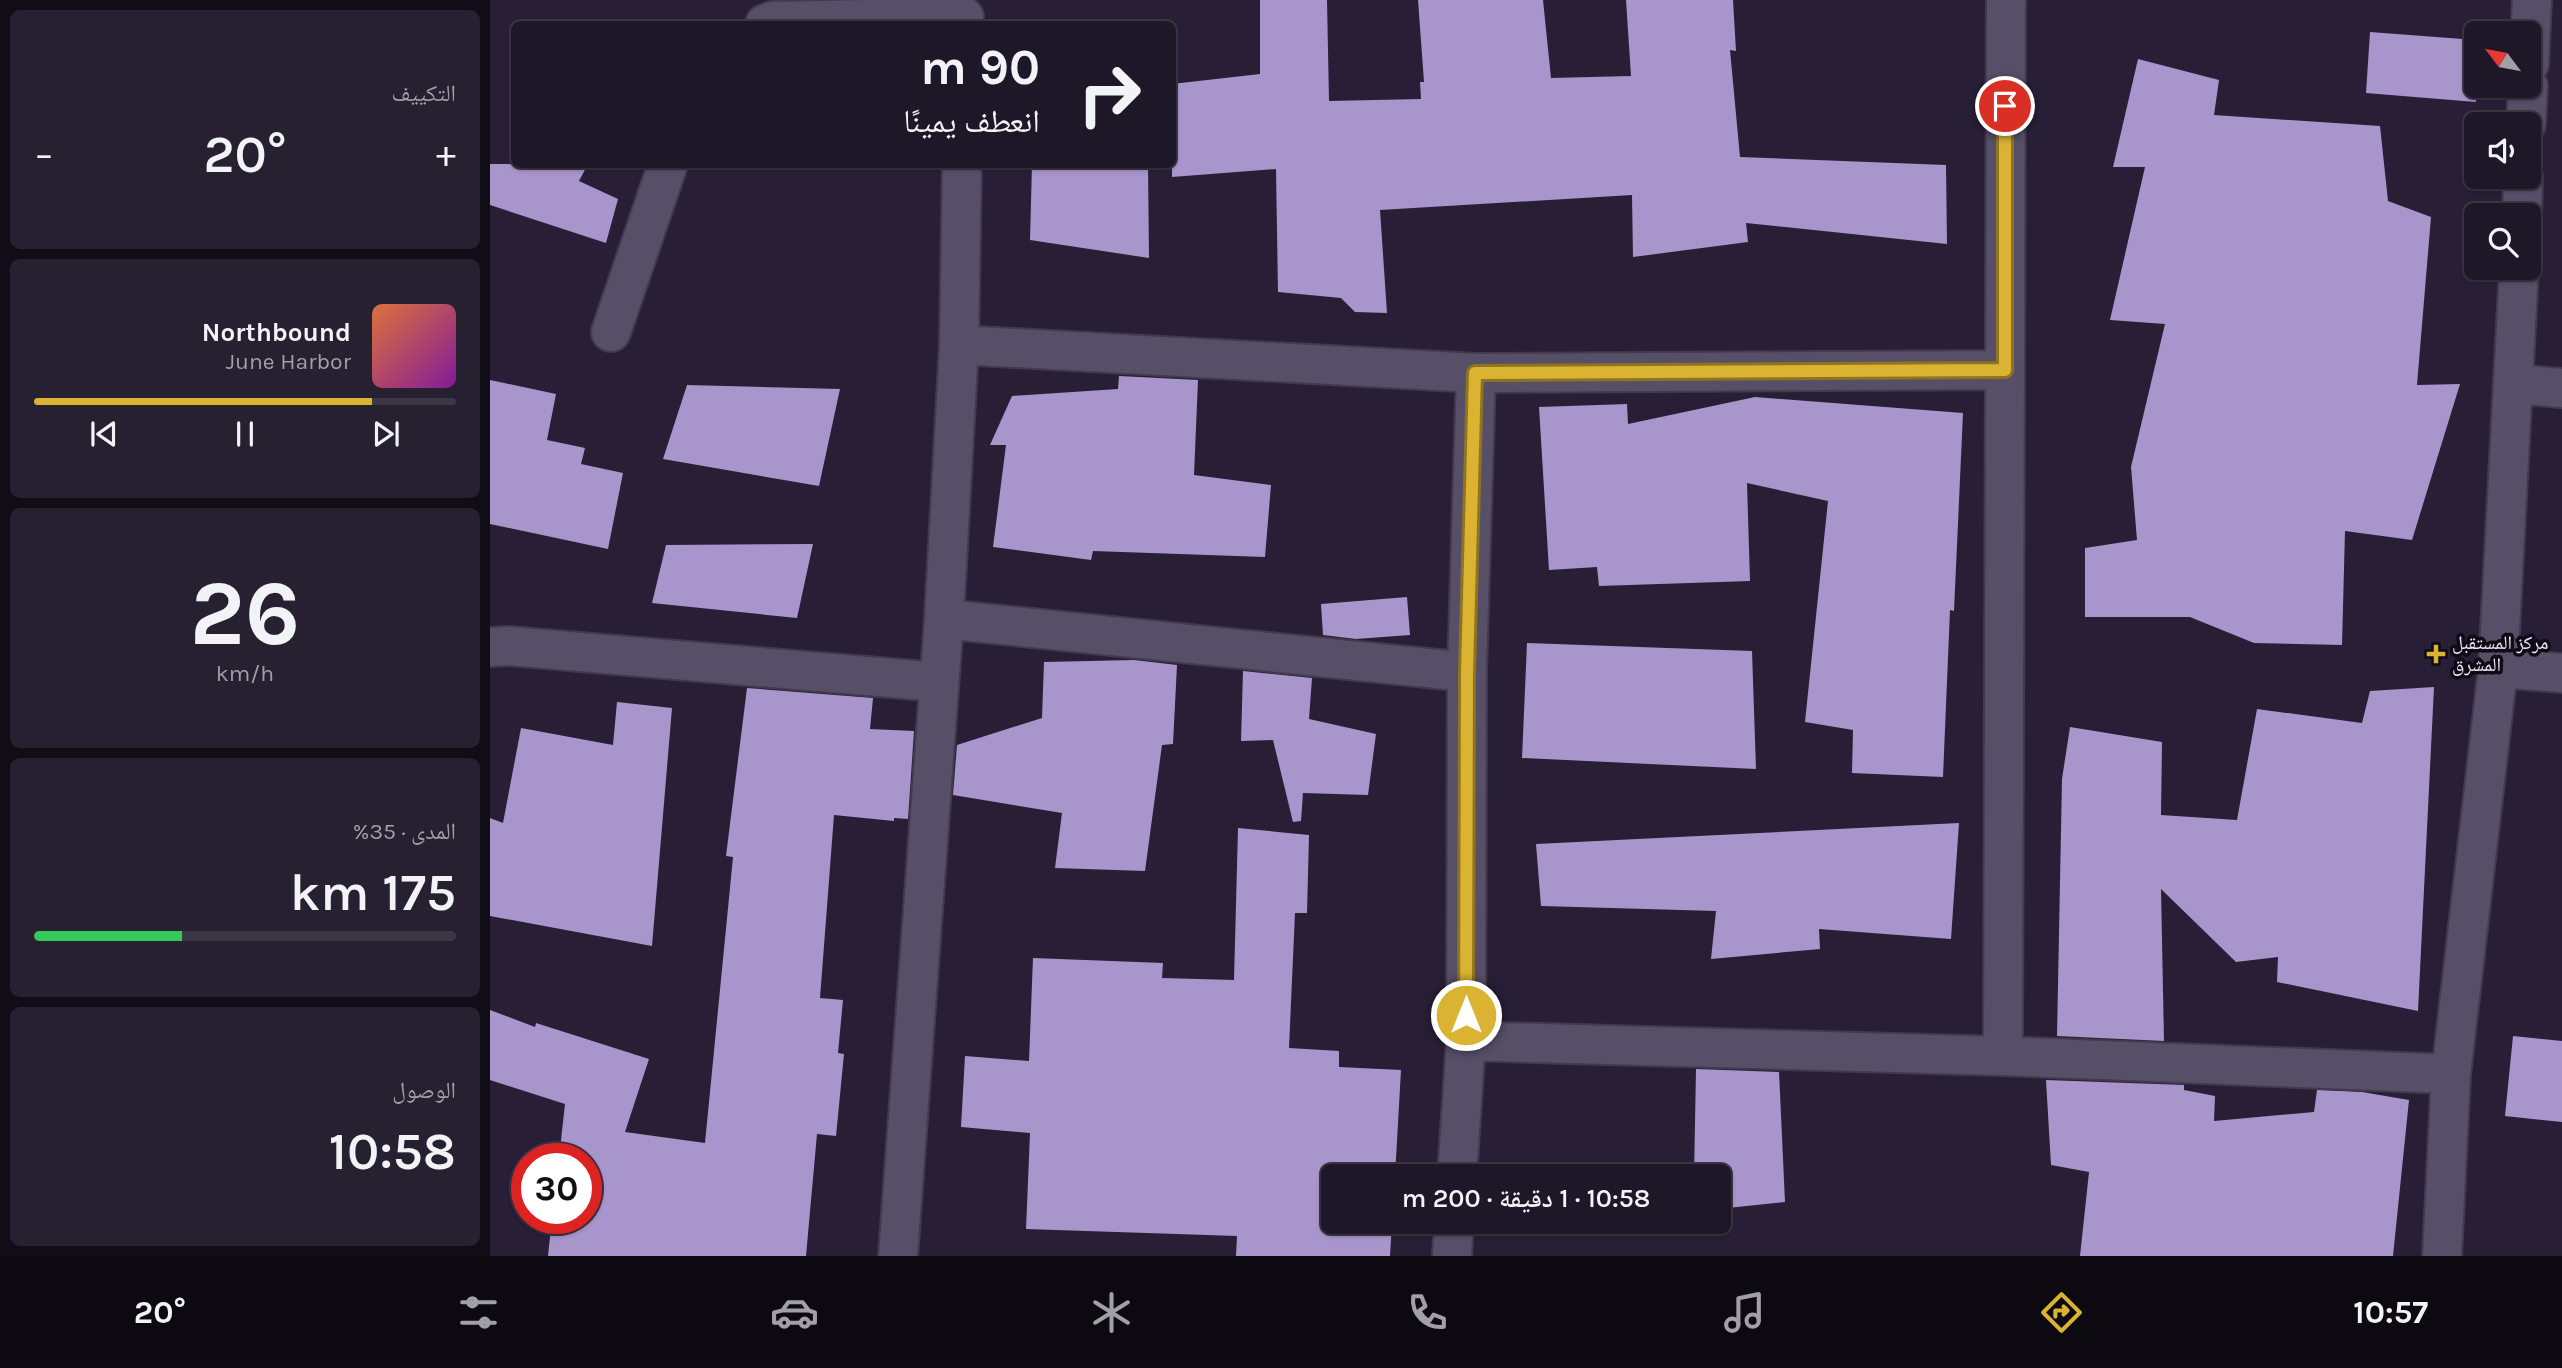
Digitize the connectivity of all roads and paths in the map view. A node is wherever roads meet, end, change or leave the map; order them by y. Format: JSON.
{"nodes":[{"id":1,"x":2006,"y":0,"type":"edge"},
{"id":2,"x":2532,"y":0,"type":"edge"},
{"id":3,"x":965,"y":14,"type":"edge"},
{"id":4,"x":773,"y":21,"type":"edge"},
{"id":5,"x":2531,"y":21,"type":"edge"},
{"id":6,"x":667,"y":168,"type":"edge"},
{"id":7,"x":962,"y":168,"type":"edge"},
{"id":8,"x":2518,"y":280,"type":"edge"},
{"id":9,"x":611,"y":332,"type":"dead end"},
{"id":10,"x":959,"y":345,"type":"junction"},
{"id":11,"x":2005,"y":370,"type":"junction"},
{"id":12,"x":1475,"y":373,"type":"junction"},
{"id":13,"x":2514,"y":384,"type":"junction"},
{"id":14,"x":2562,"y":388,"type":"edge"},
{"id":15,"x":944,"y":619,"type":"junction"},
{"id":16,"x":490,"y":647,"type":"edge"},
{"id":17,"x":2498,"y":668,"type":"junction"},
{"id":18,"x":1467,"y":672,"type":"junction"},
{"id":19,"x":2562,"y":673,"type":"edge"},
{"id":20,"x":939,"y":682,"type":"junction"},
{"id":21,"x":1466,"y":1041,"type":"junction"},
{"id":22,"x":2003,"y":1056,"type":"junction"},
{"id":23,"x":2451,"y":1074,"type":"junction"},
{"id":24,"x":1458,"y":1164,"type":"edge"},
{"id":25,"x":1453,"y":1234,"type":"edge"},
{"id":26,"x":898,"y":1256,"type":"edge"},
{"id":27,"x":1452,"y":1256,"type":"edge"},
{"id":28,"x":2442,"y":1256,"type":"edge"}],
"edges":[{"from":1,"to":11,"type":"street"},
{"from":2,"to":5,"type":"street"},
{"from":3,"to":4,"type":"street"},
{"from":6,"to":9,"type":"street"},
{"from":7,"to":10,"type":"street"},
{"from":8,"to":13,"type":"street"},
{"from":10,"to":12,"type":"street"},
{"from":10,"to":15,"type":"street"},
{"from":11,"to":12,"type":"street"},
{"from":11,"to":22,"type":"street"},
{"from":12,"to":18,"type":"street"},
{"from":13,"to":14,"type":"street"},
{"from":13,"to":17,"type":"street"},
{"from":15,"to":18,"type":"street"},
{"from":15,"to":20,"type":"street"},
{"from":16,"to":20,"type":"street"},
{"from":17,"to":19,"type":"street"},
{"from":17,"to":23,"type":"street"},
{"from":18,"to":21,"type":"street"},
{"from":20,"to":26,"type":"street"},
{"from":21,"to":22,"type":"street"},
{"from":21,"to":24,"type":"street"},
{"from":22,"to":23,"type":"street"},
{"from":23,"to":28,"type":"street"},
{"from":25,"to":27,"type":"street"}]}
